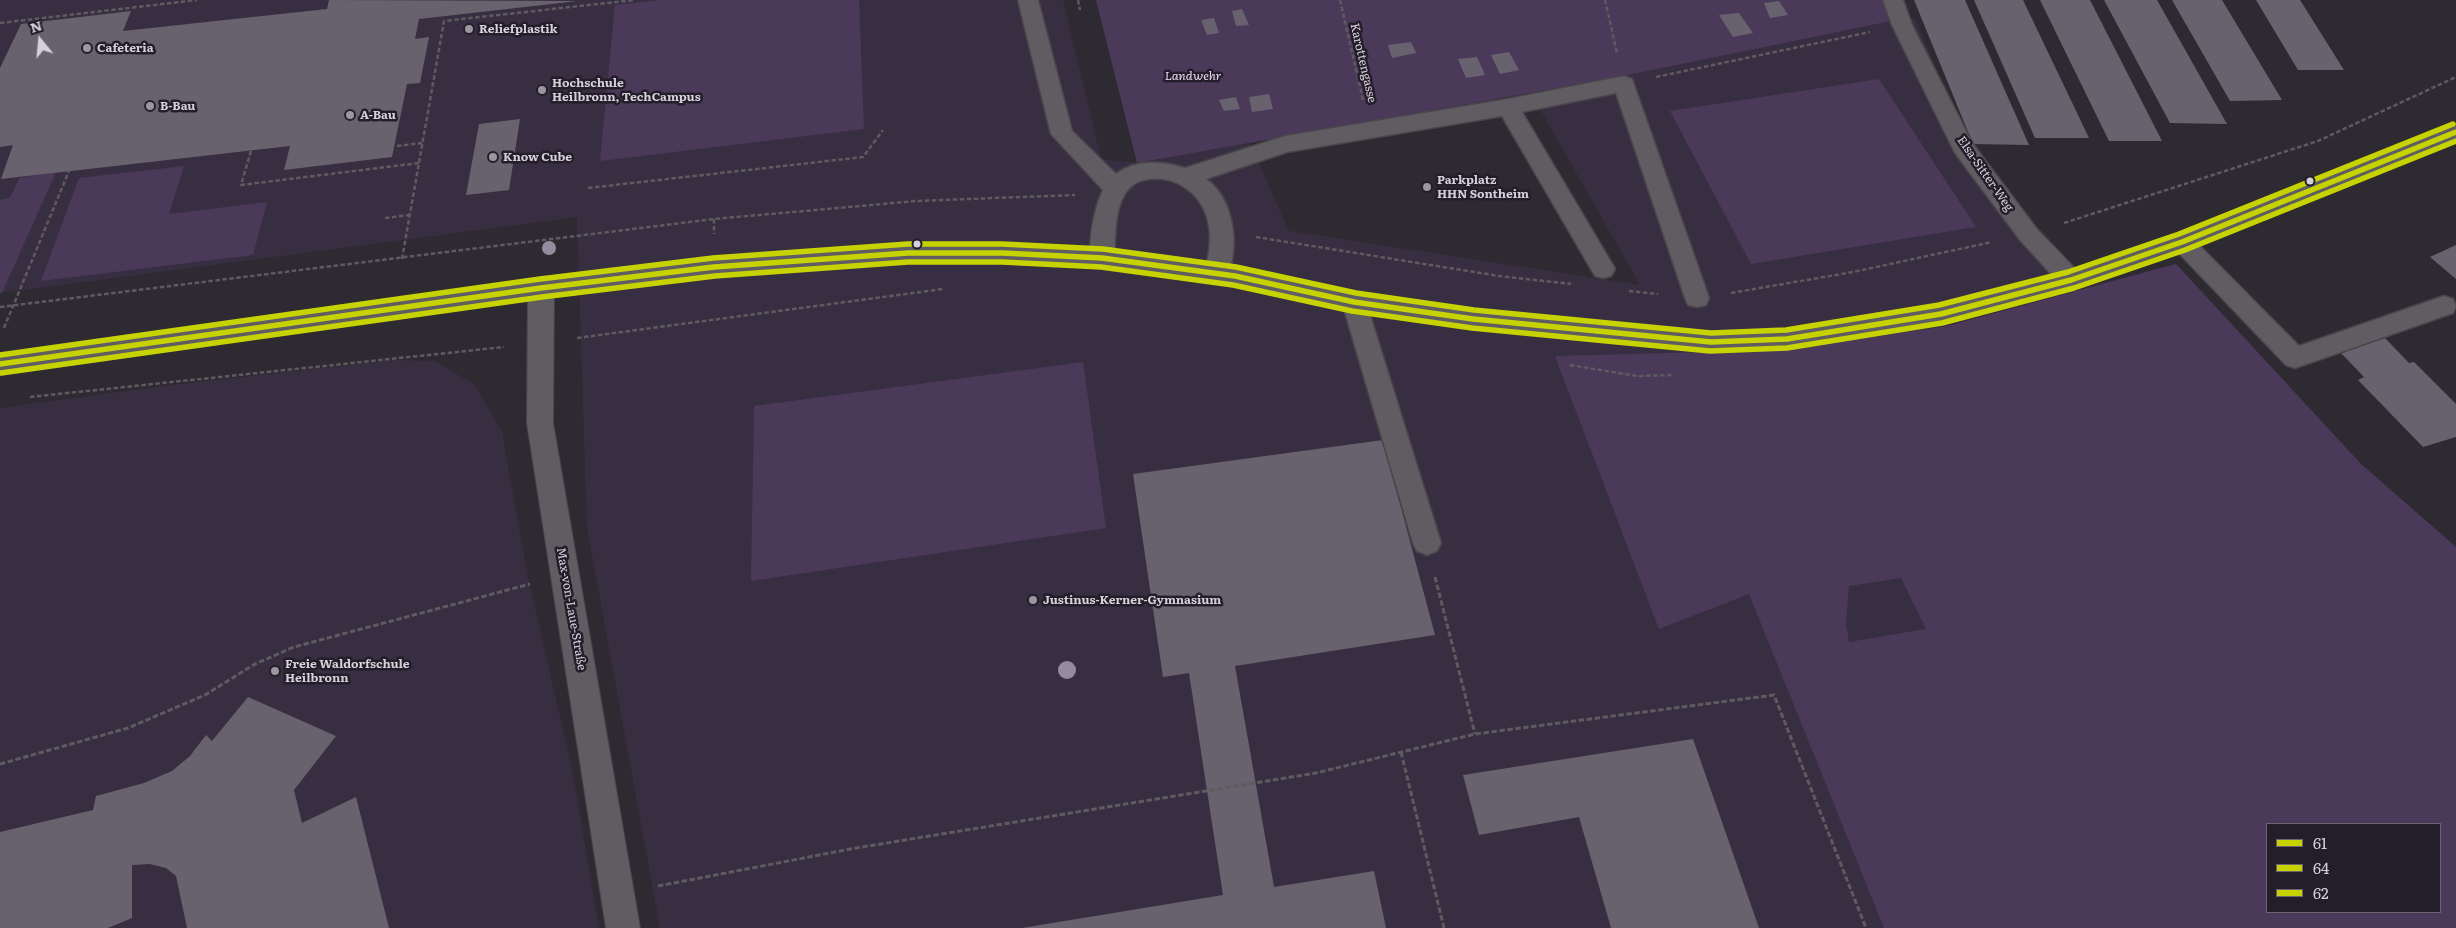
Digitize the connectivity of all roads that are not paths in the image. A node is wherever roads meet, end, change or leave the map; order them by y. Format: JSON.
{"nodes":[{"id":1,"x":1028,"y":0,"type":"edge"},
{"id":2,"x":1893,"y":0,"type":"edge"},
{"id":3,"x":1508,"y":107,"type":"junction"},
{"id":4,"x":2456,"y":132,"type":"edge"},
{"id":5,"x":1185,"y":177,"type":"junction"},
{"id":6,"x":1115,"y":192,"type":"junction"},
{"id":7,"x":2182,"y":242,"type":"junction"},
{"id":8,"x":1102,"y":258,"type":"junction"},
{"id":9,"x":1603,"y":268,"type":"dead end"},
{"id":10,"x":1217,"y":274,"type":"junction"},
{"id":11,"x":2071,"y":280,"type":"junction"},
{"id":12,"x":541,"y":288,"type":"junction"},
{"id":13,"x":1697,"y":298,"type":"road end"},
{"id":14,"x":1354,"y":302,"type":"junction"},
{"id":15,"x":2444,"y":306,"type":"dead end"},
{"id":16,"x":0,"y":364,"type":"edge"},
{"id":17,"x":1426,"y":543,"type":"road end"},
{"id":18,"x":623,"y":928,"type":"edge"}],
"edges":[{"from":1,"to":6,"type":"lane"},
{"from":2,"to":11,"type":"lane","name":"Elsa-Sitter-Weg"},
{"from":3,"to":5,"type":"lane"},
{"from":3,"to":9,"type":"lane"},
{"from":3,"to":13,"type":"lane"},
{"from":4,"to":7,"type":"street"},
{"from":5,"to":6,"type":"lane"},
{"from":5,"to":10,"type":"lane"},
{"from":6,"to":8,"type":"lane"},
{"from":7,"to":11,"type":"street"},
{"from":7,"to":15,"type":"lane"},
{"from":8,"to":10,"type":"street"},
{"from":8,"to":12,"type":"street"},
{"from":10,"to":14,"type":"street"},
{"from":11,"to":14,"type":"street"},
{"from":12,"to":16,"type":"street"},
{"from":12,"to":18,"type":"street","name":"Max-von-Laue-Straße"},
{"from":14,"to":17,"type":"lane"}]}
